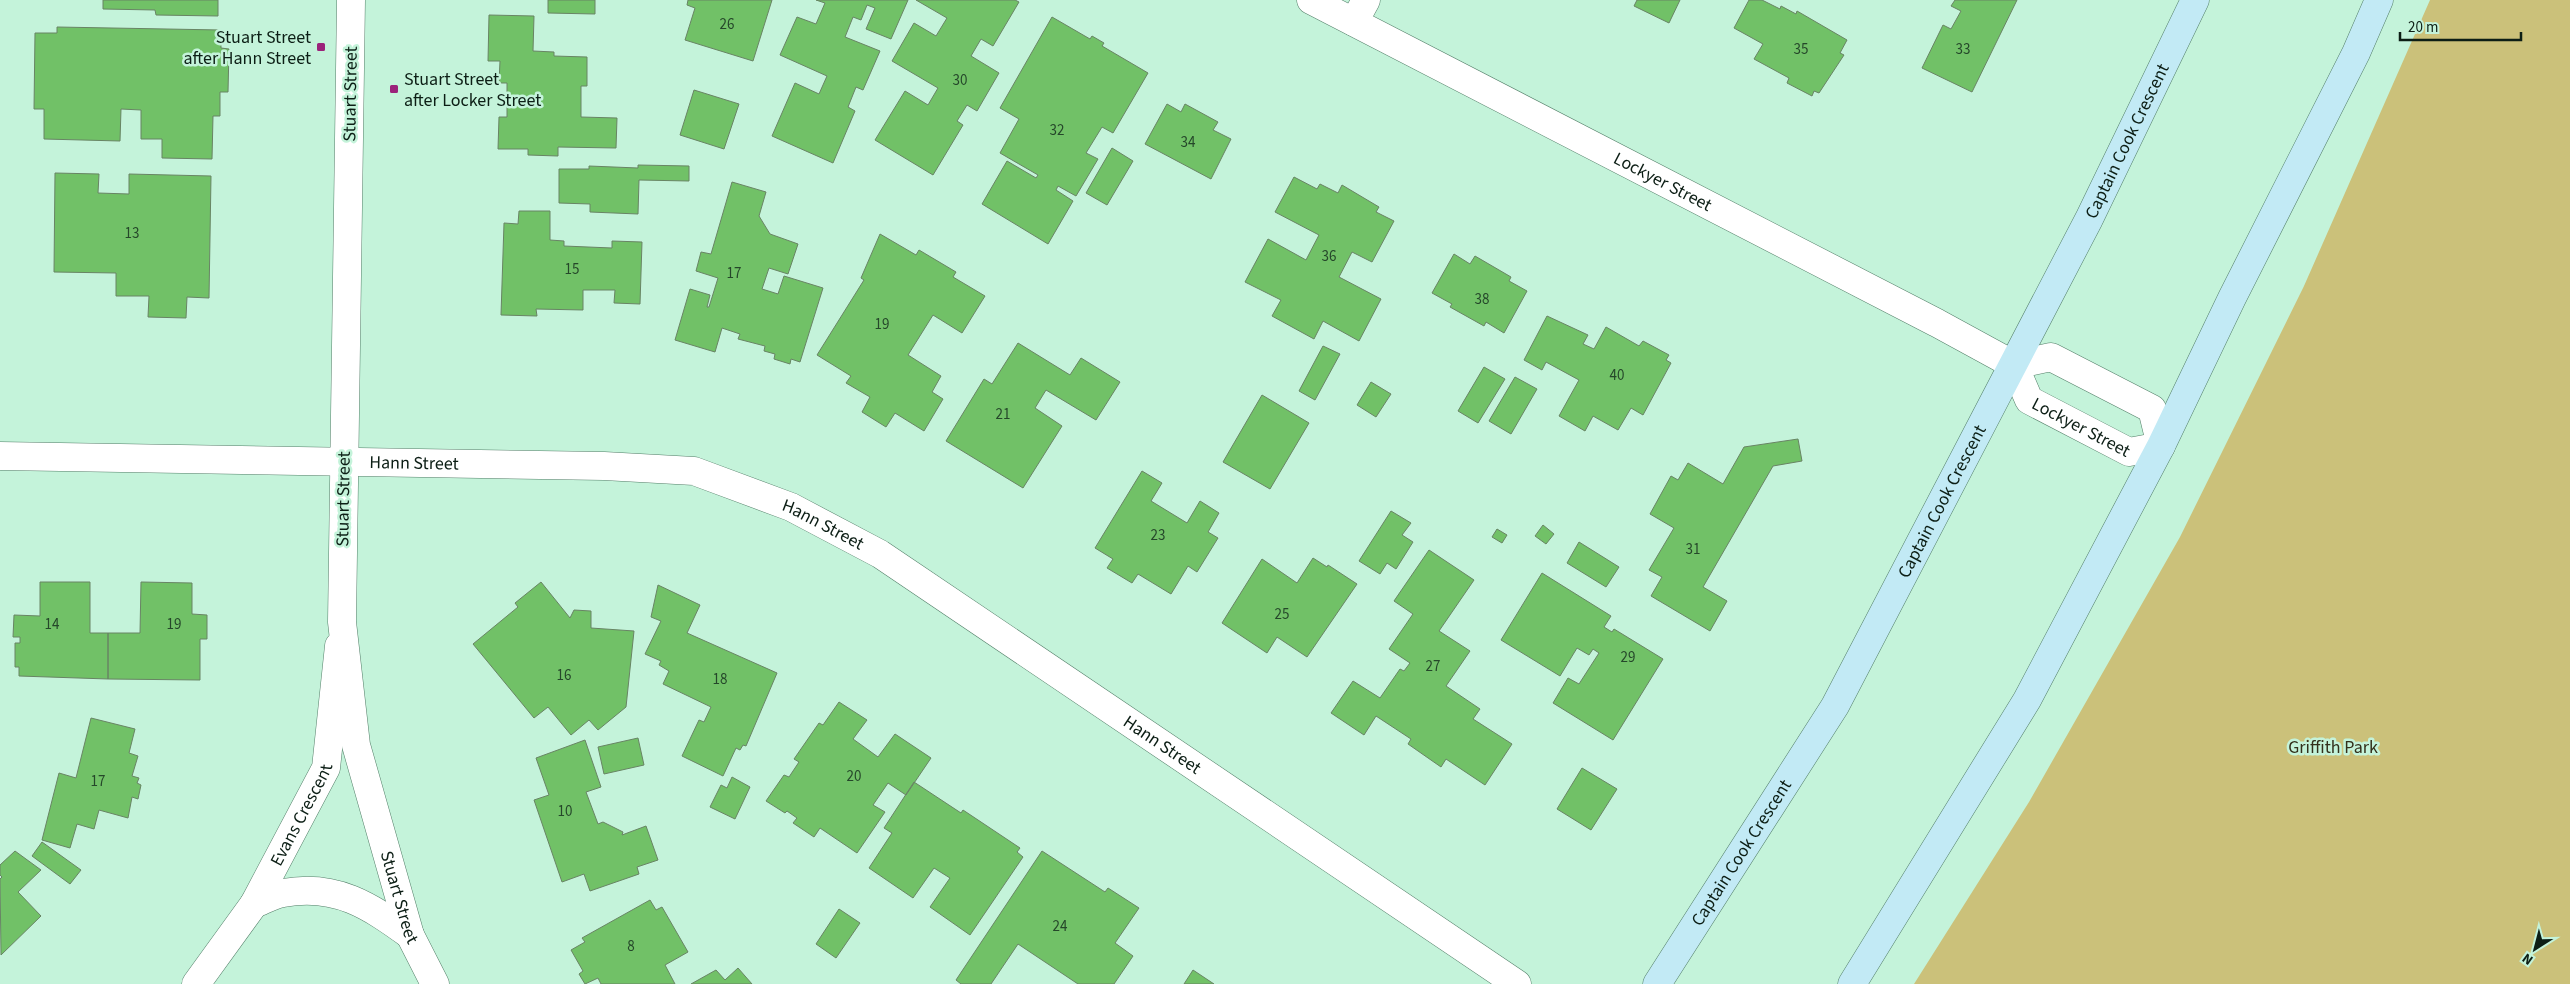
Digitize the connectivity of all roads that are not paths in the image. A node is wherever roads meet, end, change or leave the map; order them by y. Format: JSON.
{"nodes":[{"id":1,"x":351,"y":0,"type":"edge"},
{"id":2,"x":1311,"y":0,"type":"edge"},
{"id":3,"x":2195,"y":0,"type":"edge"},
{"id":4,"x":2379,"y":0,"type":"edge"},
{"id":5,"x":1360,"y":11,"type":"edge"},
{"id":6,"x":2014,"y":365,"type":"junction"},
{"id":7,"x":2161,"y":446,"type":"junction"},
{"id":8,"x":0,"y":456,"type":"edge"},
{"id":9,"x":344,"y":462,"type":"junction"},
{"id":10,"x":342,"y":622,"type":"junction"},
{"id":11,"x":254,"y":904,"type":"junction"},
{"id":12,"x":410,"y":935,"type":"junction"},
{"id":13,"x":196,"y":984,"type":"edge"},
{"id":14,"x":435,"y":984,"type":"edge"},
{"id":15,"x":1517,"y":984,"type":"edge"},
{"id":16,"x":1657,"y":984,"type":"edge"},
{"id":17,"x":1852,"y":984,"type":"edge"}],
"edges":[{"from":1,"to":9,"type":"street","name":"Stuart Street"},
{"from":2,"to":5,"type":"street","name":"Lockyer Street"},
{"from":3,"to":6,"type":"main road","name":"Captain Cook Crescent"},
{"from":4,"to":7,"type":"main road"},
{"from":5,"to":6,"type":"street","name":"Lockyer Street"},
{"from":6,"to":7,"type":"street","name":"Lockyer Street"},
{"from":6,"to":7,"type":"street","name":"Lockyer Street"},
{"from":6,"to":16,"type":"main road","name":"Captain Cook Crescent"},
{"from":7,"to":17,"type":"main road"},
{"from":8,"to":9,"type":"street","name":"Hann Street"},
{"from":9,"to":10,"type":"street","name":"Stuart Street"},
{"from":9,"to":15,"type":"street","name":"Hann Street"},
{"from":10,"to":11,"type":"street","name":"Evans Crescent"},
{"from":10,"to":12,"type":"street","name":"Stuart Street"},
{"from":11,"to":12,"type":"street"},
{"from":11,"to":13,"type":"street","name":"Evans Crescent"},
{"from":12,"to":14,"type":"street","name":"Stuart Street"}]}
